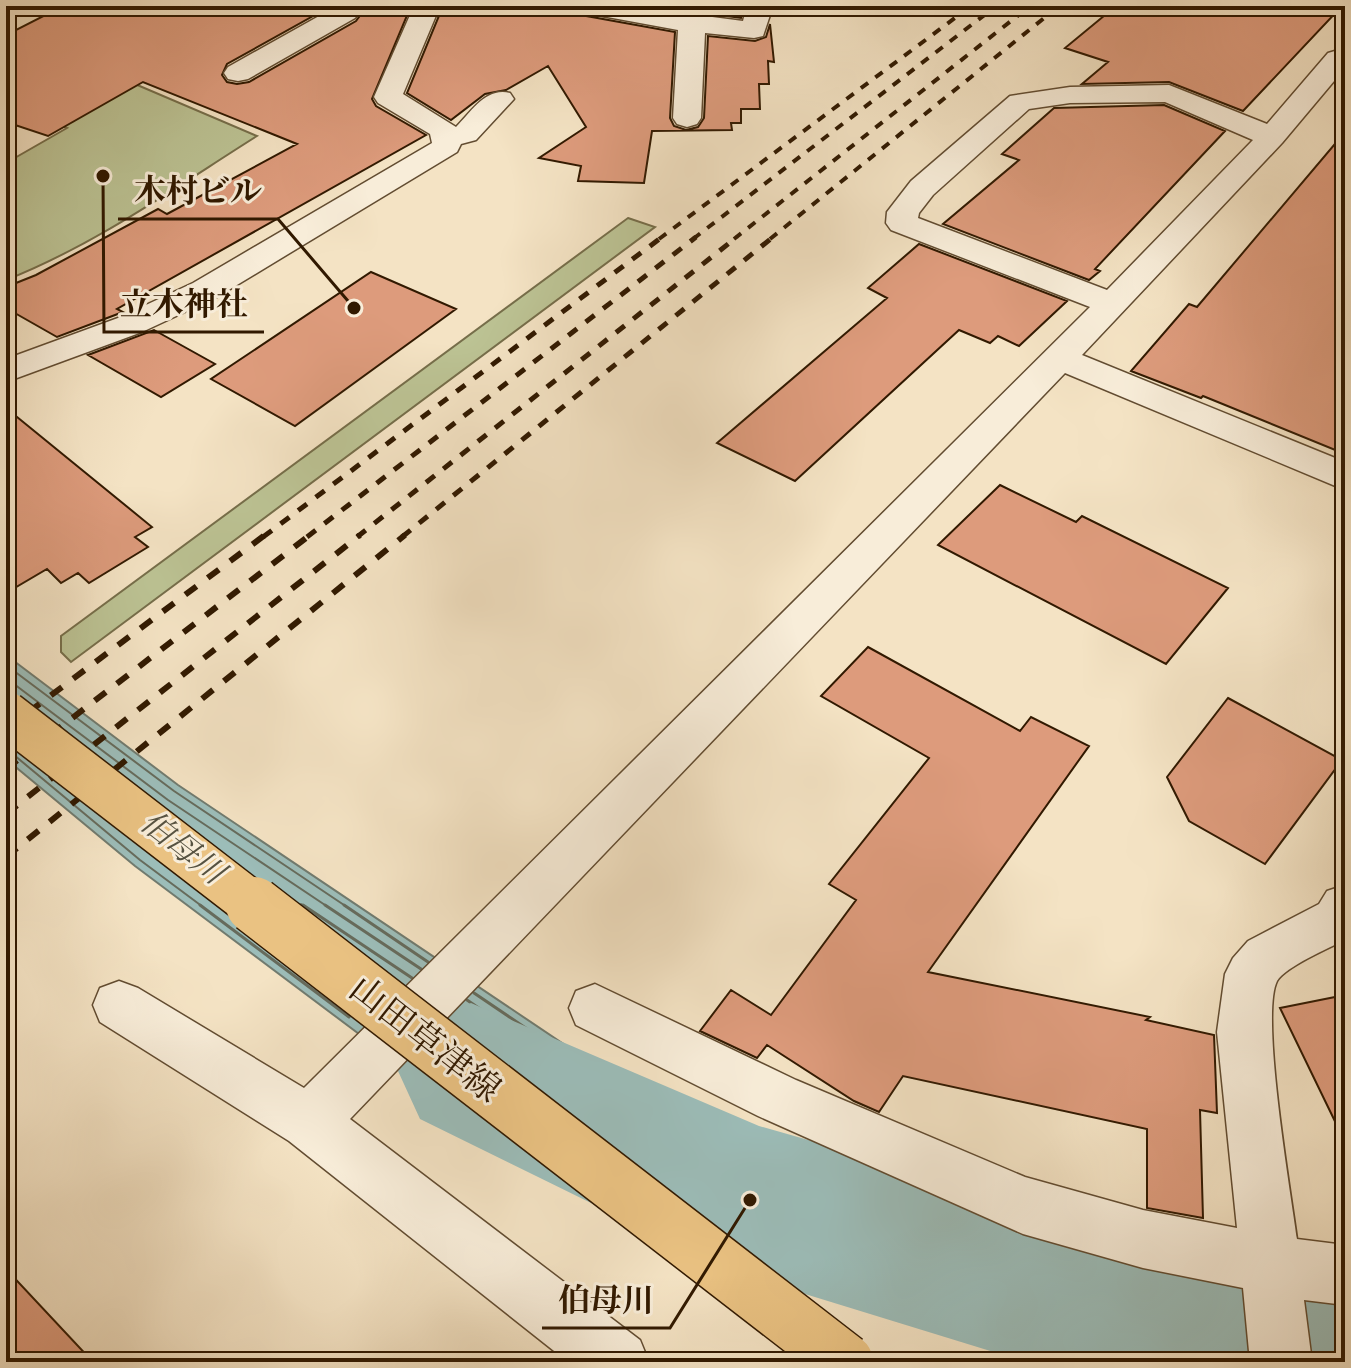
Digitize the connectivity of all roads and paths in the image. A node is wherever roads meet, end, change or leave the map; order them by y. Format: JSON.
{"nodes":[{"id":1,"x":351,"y":6,"type":"edge"},
{"id":2,"x":427,"y":6,"type":"edge"},
{"id":3,"x":591,"y":6,"type":"edge"},
{"id":4,"x":760,"y":6,"type":"edge"},
{"id":5,"x":692,"y":22,"type":"junction"},
{"id":6,"x":1345,"y":56,"type":"edge"},
{"id":7,"x":238,"y":73,"type":"dead end"},
{"id":8,"x":500,"y":99,"type":"dead end"},
{"id":9,"x":687,"y":118,"type":"dead end"},
{"id":10,"x":1272,"y":137,"type":"junction"},
{"id":11,"x":446,"y":138,"type":"junction"},
{"id":12,"x":1112,"y":304,"type":"junction"},
{"id":13,"x":1059,"y":358,"type":"junction"},
{"id":14,"x":6,"y":371,"type":"edge"},
{"id":15,"x":1343,"y":472,"type":"edge"},
{"id":16,"x":6,"y":714,"type":"edge"},
{"id":17,"x":1345,"y":906,"type":"edge"},
{"id":18,"x":119,"y":1005,"type":"dead end"},
{"id":19,"x":595,"y":1008,"type":"dead end"},
{"id":20,"x":309,"y":1122,"type":"junction"},
{"id":21,"x":1270,"y":1264,"type":"junction"},
{"id":22,"x":1345,"y":1275,"type":"edge"},
{"id":23,"x":618,"y":1362,"type":"edge"},
{"id":24,"x":845,"y":1362,"type":"edge"},
{"id":25,"x":1281,"y":1362,"type":"edge"}],
"edges":[{"from":1,"to":7,"type":"street"},
{"from":2,"to":11,"type":"street"},
{"from":3,"to":5,"type":"street"},
{"from":4,"to":5,"type":"street"},
{"from":5,"to":9,"type":"street"},
{"from":6,"to":10,"type":"street"},
{"from":8,"to":11,"type":"street"},
{"from":10,"to":12,"type":"street"},
{"from":10,"to":12,"type":"street"},
{"from":11,"to":14,"type":"street"},
{"from":12,"to":13,"type":"street"},
{"from":13,"to":15,"type":"street"},
{"from":13,"to":20,"type":"street"},
{"from":16,"to":24,"type":"main road","name":"山田草津線","bridge":true},
{"from":17,"to":21,"type":"street"},
{"from":18,"to":20,"type":"street"},
{"from":19,"to":21,"type":"street"},
{"from":20,"to":23,"type":"street"},
{"from":21,"to":22,"type":"street"},
{"from":21,"to":25,"type":"street"}]}
